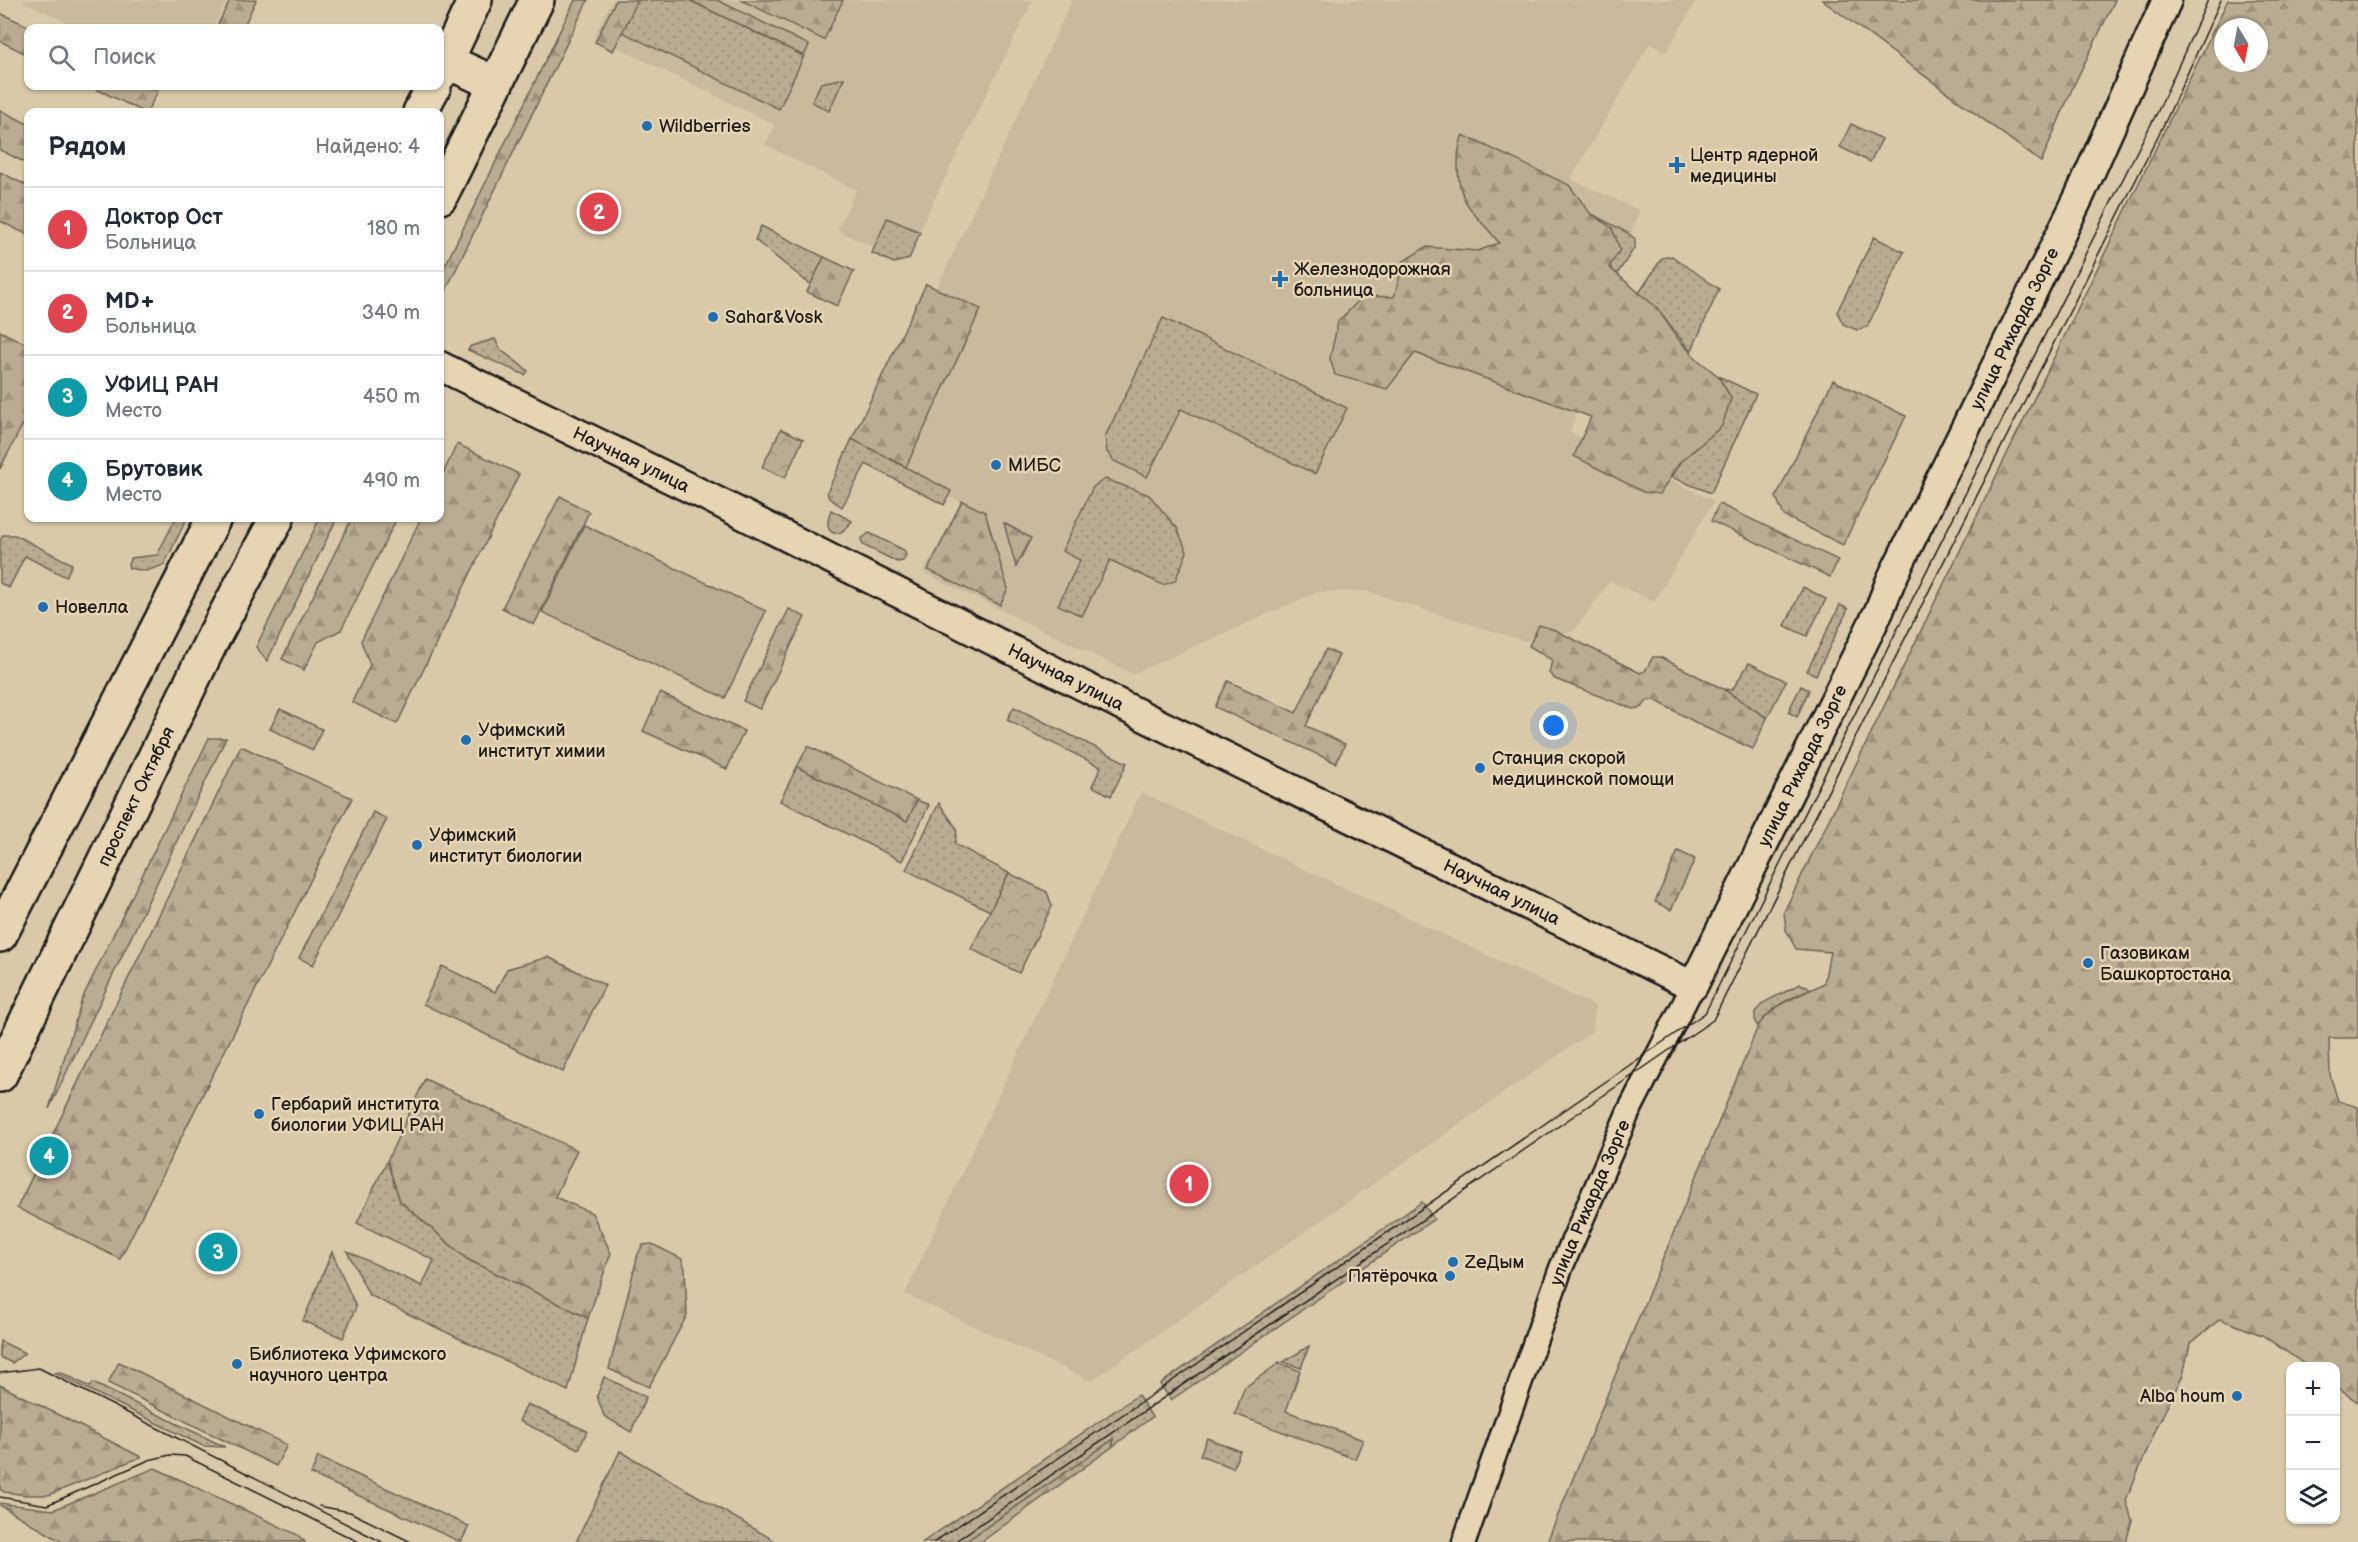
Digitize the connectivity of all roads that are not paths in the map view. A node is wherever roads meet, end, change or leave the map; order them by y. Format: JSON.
{"nodes":[{"id":1,"x":476,"y":0,"type":"edge"},
{"id":2,"x":537,"y":0,"type":"edge"},
{"id":3,"x":2167,"y":0,"type":"edge"},
{"id":4,"x":444,"y":66,"type":"edge"},
{"id":5,"x":444,"y":75,"type":"edge"},
{"id":6,"x":494,"y":83,"type":"junction"},
{"id":7,"x":432,"y":90,"type":"edge"},
{"id":8,"x":422,"y":108,"type":"edge"},
{"id":9,"x":444,"y":189,"type":"edge"},
{"id":10,"x":444,"y":368,"type":"edge"},
{"id":11,"x":212,"y":522,"type":"edge"},
{"id":12,"x":275,"y":522,"type":"edge"},
{"id":13,"x":0,"y":934,"type":"edge"},
{"id":14,"x":1693,"y":986,"type":"junction"},
{"id":15,"x":4,"y":1055,"type":"edge"},
{"id":16,"x":1464,"y":1542,"type":"edge"}],
"edges":[{"from":1,"to":4,"type":"main road"},
{"from":2,"to":6,"type":"main road"},
{"from":3,"to":14,"type":"street","name":"улица Рихарда Зорге"},
{"from":5,"to":6,"type":"main road"},
{"from":6,"to":9,"type":"main road"},
{"from":7,"to":8,"type":"main road"},
{"from":10,"to":14,"type":"street","name":"Научная улица"},
{"from":11,"to":13,"type":"main road"},
{"from":12,"to":15,"type":"main road","name":"проспект Октября"},
{"from":14,"to":16,"type":"street","name":"улица Рихарда Зорге"}]}
